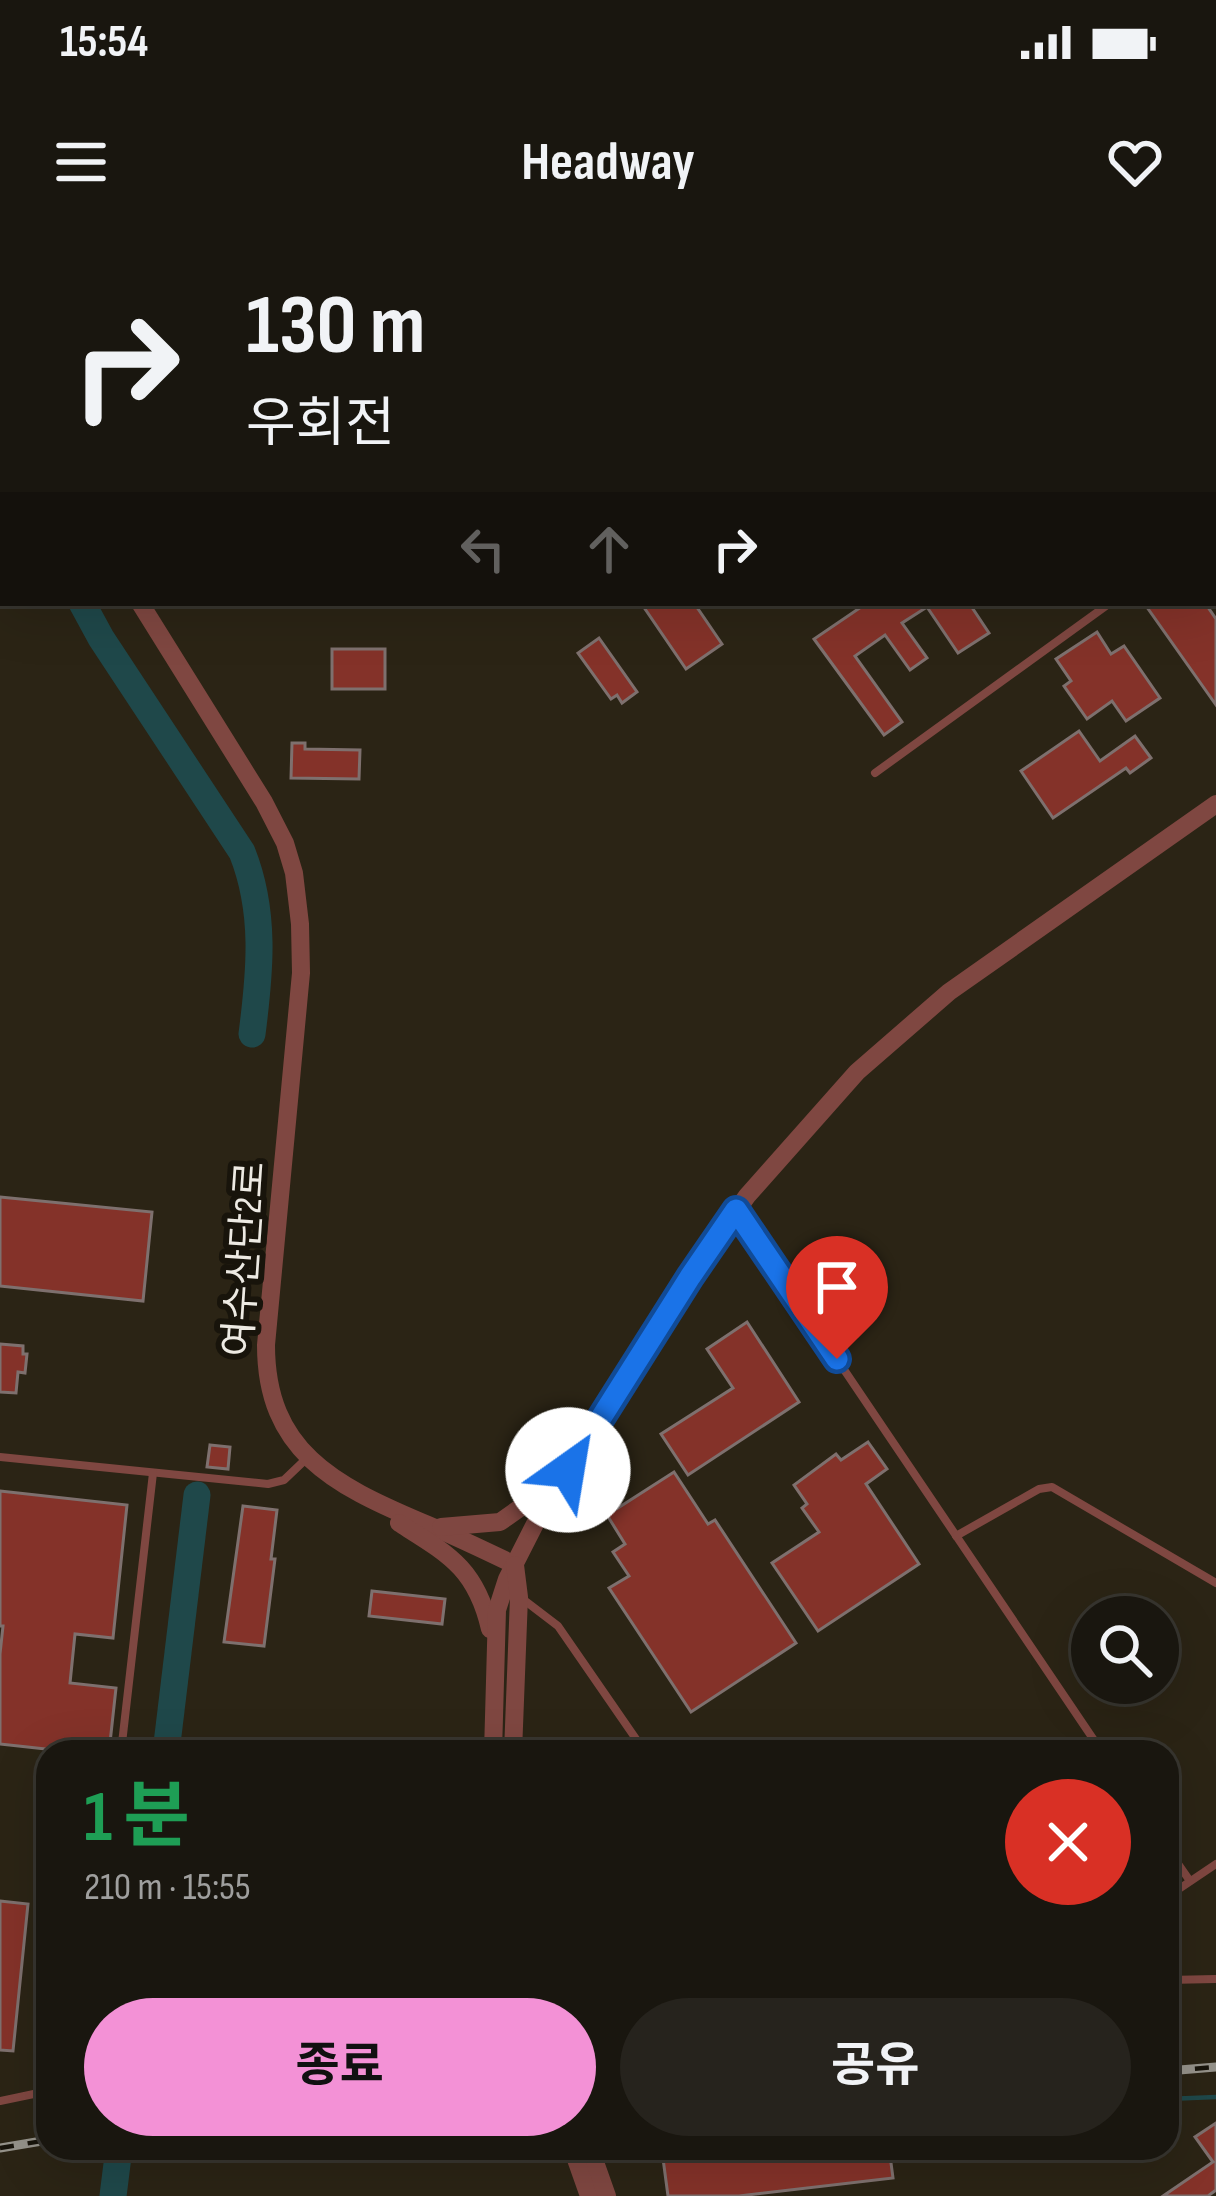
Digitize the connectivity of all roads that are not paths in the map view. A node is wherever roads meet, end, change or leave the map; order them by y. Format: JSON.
{"nodes":[{"id":1,"x":142,"y":606,"type":"edge"},
{"id":2,"x":1106,"y":606,"type":"edge"},
{"id":3,"x":875,"y":773,"type":"dead end"},
{"id":4,"x":1216,"y":804,"type":"edge"},
{"id":5,"x":736,"y":1210,"type":"junction"},
{"id":6,"x":0,"y":1457,"type":"edge"},
{"id":7,"x":308,"y":1458,"type":"junction"},
{"id":8,"x":568,"y":1470,"type":"junction"},
{"id":9,"x":153,"y":1472,"type":"junction"},
{"id":10,"x":377,"y":1504,"type":"junction"},
{"id":11,"x":433,"y":1527,"type":"junction"},
{"id":12,"x":956,"y":1536,"type":"junction"},
{"id":13,"x":515,"y":1565,"type":"junction"},
{"id":14,"x":1216,"y":1583,"type":"edge"},
{"id":15,"x":519,"y":1597,"type":"junction"},
{"id":16,"x":494,"y":1648,"type":"junction"},
{"id":17,"x":123,"y":1740,"type":"edge"},
{"id":18,"x":493,"y":1740,"type":"edge"},
{"id":19,"x":513,"y":1740,"type":"edge"},
{"id":20,"x":637,"y":1740,"type":"edge"},
{"id":21,"x":1094,"y":1740,"type":"edge"},
{"id":22,"x":1216,"y":1864,"type":"edge"},
{"id":23,"x":1179,"y":1866,"type":"edge"},
{"id":24,"x":1190,"y":1882,"type":"junction"},
{"id":25,"x":1179,"y":1889,"type":"edge"},
{"id":26,"x":1216,"y":1979,"type":"edge"},
{"id":27,"x":1179,"y":1980,"type":"edge"},
{"id":28,"x":36,"y":2094,"type":"edge"},
{"id":29,"x":0,"y":2101,"type":"edge"},
{"id":30,"x":576,"y":2160,"type":"edge"},
{"id":31,"x":594,"y":2160,"type":"edge"},
{"id":32,"x":589,"y":2196,"type":"edge"},
{"id":33,"x":607,"y":2196,"type":"edge"}],
"edges":[{"from":1,"to":7,"type":"street","name":"여수산단2로"},
{"from":2,"to":3,"type":"lane"},
{"from":4,"to":5,"type":"street"},
{"from":5,"to":8,"type":"street"},
{"from":5,"to":12,"type":"lane"},
{"from":6,"to":9,"type":"lane"},
{"from":7,"to":9,"type":"lane"},
{"from":7,"to":10,"type":"street","name":"여수산단2로"},
{"from":8,"to":11,"type":"street"},
{"from":8,"to":13,"type":"street"},
{"from":9,"to":17,"type":"lane"},
{"from":10,"to":11,"type":"street","name":"여수산단2로"},
{"from":10,"to":16,"type":"street"},
{"from":11,"to":13,"type":"street","name":"여수산단2로"},
{"from":12,"to":14,"type":"lane"},
{"from":12,"to":21,"type":"lane"},
{"from":13,"to":15,"type":"street"},
{"from":13,"to":16,"type":"street"},
{"from":15,"to":19,"type":"street"},
{"from":15,"to":20,"type":"lane"},
{"from":16,"to":18,"type":"street"},
{"from":22,"to":24,"type":"lane"},
{"from":23,"to":24,"type":"lane"},
{"from":24,"to":25,"type":"lane"},
{"from":26,"to":27,"type":"lane"},
{"from":28,"to":29,"type":"lane"},
{"from":30,"to":32,"type":"street"},
{"from":31,"to":33,"type":"street"}]}
